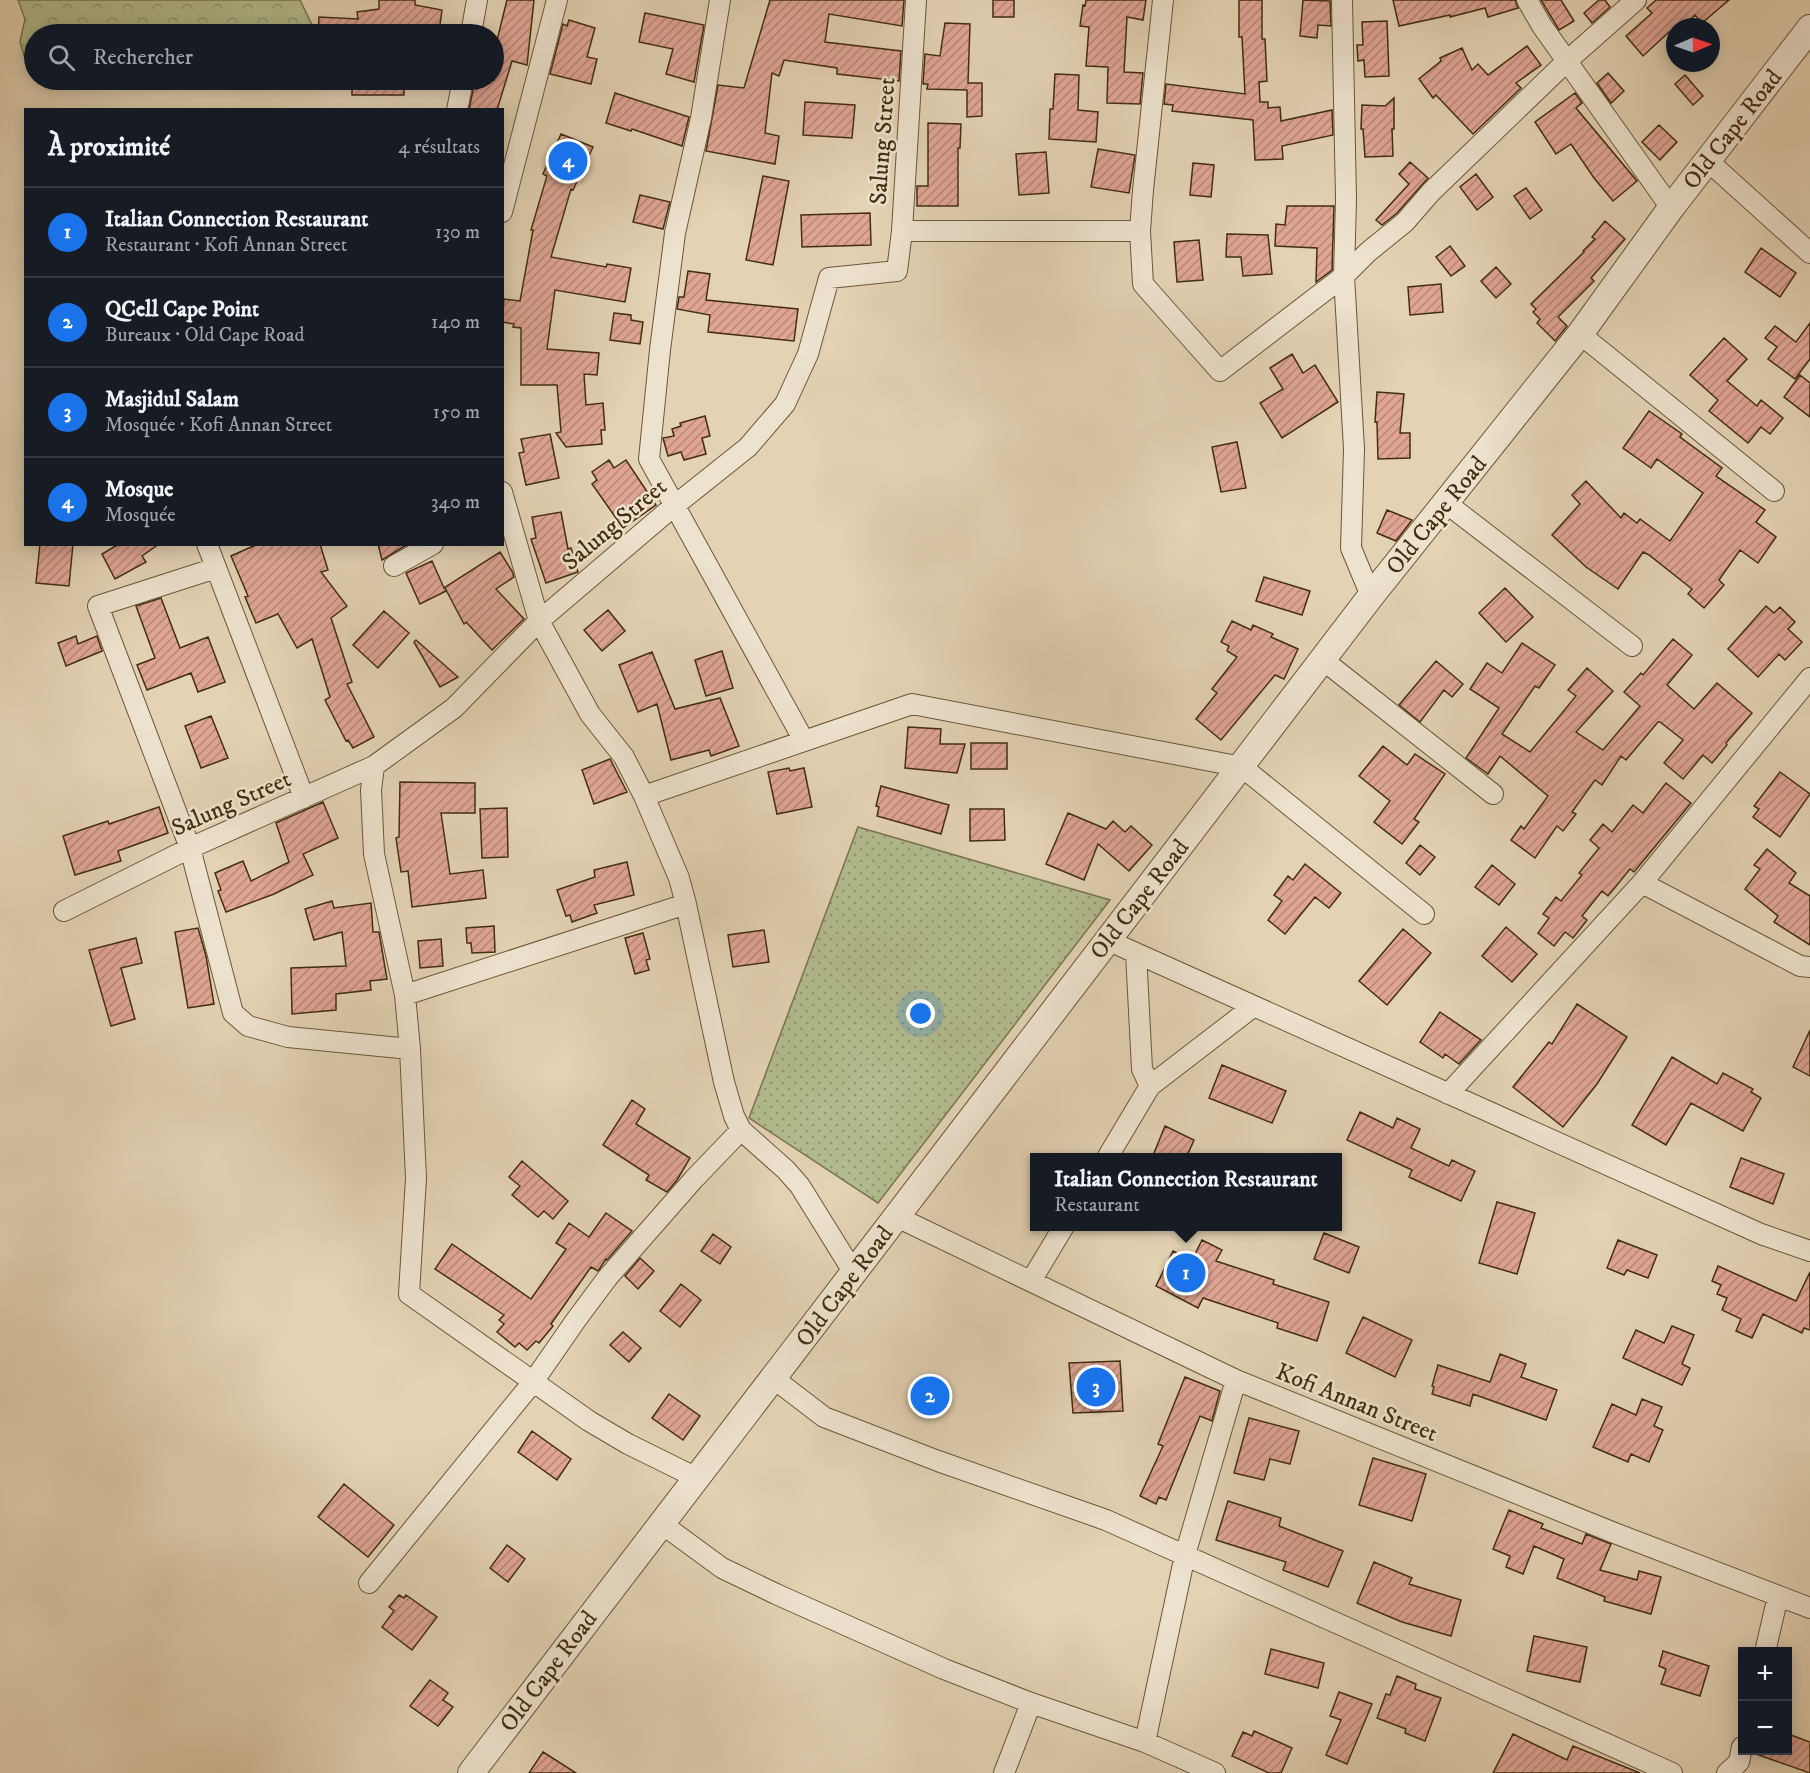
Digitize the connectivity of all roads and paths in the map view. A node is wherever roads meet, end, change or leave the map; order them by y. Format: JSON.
{"nodes":[{"id":1,"x":477,"y":0,"type":"edge"},
{"id":2,"x":557,"y":0,"type":"edge"},
{"id":3,"x":720,"y":0,"type":"edge"},
{"id":4,"x":916,"y":0,"type":"edge"},
{"id":5,"x":1163,"y":0,"type":"edge"},
{"id":6,"x":1342,"y":0,"type":"edge"},
{"id":7,"x":1527,"y":0,"type":"edge"},
{"id":8,"x":1636,"y":0,"type":"edge"},
{"id":9,"x":473,"y":24,"type":"edge"},
{"id":10,"x":1810,"y":28,"type":"edge"},
{"id":11,"x":1567,"y":61,"type":"junction"},
{"id":12,"x":461,"y":90,"type":"edge"},
{"id":13,"x":457,"y":108,"type":"edge"},
{"id":14,"x":1708,"y":161,"type":"junction"},
{"id":15,"x":504,"y":204,"type":"edge"},
{"id":16,"x":1671,"y":208,"type":"junction"},
{"id":17,"x":902,"y":231,"type":"junction"},
{"id":18,"x":1140,"y":231,"type":"junction"},
{"id":19,"x":1810,"y":253,"type":"edge"},
{"id":20,"x":1344,"y":276,"type":"junction"},
{"id":21,"x":1580,"y":334,"type":"junction"},
{"id":22,"x":1774,"y":491,"type":"dead end"},
{"id":23,"x":504,"y":500,"type":"edge"},
{"id":24,"x":1446,"y":503,"type":"junction"},
{"id":25,"x":674,"y":506,"type":"junction"},
{"id":26,"x":208,"y":546,"type":"edge"},
{"id":27,"x":429,"y":546,"type":"edge"},
{"id":28,"x":394,"y":566,"type":"dead end"},
{"id":29,"x":216,"y":568,"type":"junction"},
{"id":30,"x":1371,"y":596,"type":"junction"},
{"id":31,"x":539,"y":621,"type":"junction"},
{"id":32,"x":1632,"y":646,"type":"dead end"},
{"id":33,"x":1323,"y":660,"type":"junction"},
{"id":34,"x":1810,"y":678,"type":"edge"},
{"id":35,"x":803,"y":740,"type":"junction"},
{"id":36,"x":374,"y":766,"type":"junction"},
{"id":37,"x":1242,"y":767,"type":"junction"},
{"id":38,"x":1493,"y":794,"type":"dead end"},
{"id":39,"x":644,"y":795,"type":"junction"},
{"id":40,"x":304,"y":798,"type":"junction"},
{"id":41,"x":190,"y":848,"type":"junction"},
{"id":42,"x":1642,"y":883,"type":"junction"},
{"id":43,"x":686,"y":904,"type":"junction"},
{"id":44,"x":64,"y":911,"type":"dead end"},
{"id":45,"x":1424,"y":914,"type":"dead end"},
{"id":46,"x":1107,"y":940,"type":"junction"},
{"id":47,"x":1136,"y":953,"type":"junction"},
{"id":48,"x":1810,"y":967,"type":"edge"},
{"id":49,"x":405,"y":995,"type":"junction"},
{"id":50,"x":1254,"y":1006,"type":"junction"},
{"id":51,"x":410,"y":1049,"type":"junction"},
{"id":52,"x":1150,"y":1086,"type":"junction"},
{"id":53,"x":1448,"y":1094,"type":"junction"},
{"id":54,"x":741,"y":1130,"type":"junction"},
{"id":55,"x":1110,"y":1153,"type":"edge"},
{"id":56,"x":897,"y":1216,"type":"junction"},
{"id":57,"x":1062,"y":1231,"type":"edge"},
{"id":58,"x":1810,"y":1251,"type":"edge"},
{"id":59,"x":854,"y":1273,"type":"junction"},
{"id":60,"x":1031,"y":1281,"type":"junction"},
{"id":61,"x":773,"y":1378,"type":"junction"},
{"id":62,"x":1236,"y":1380,"type":"junction"},
{"id":63,"x":533,"y":1382,"type":"junction"},
{"id":64,"x":697,"y":1478,"type":"junction"},
{"id":65,"x":662,"y":1524,"type":"junction"},
{"id":66,"x":1185,"y":1555,"type":"junction"},
{"id":67,"x":369,"y":1583,"type":"dead end"},
{"id":68,"x":1778,"y":1596,"type":"junction"},
{"id":69,"x":1810,"y":1608,"type":"edge"},
{"id":70,"x":1766,"y":1647,"type":"edge"},
{"id":71,"x":1030,"y":1703,"type":"junction"},
{"id":72,"x":1145,"y":1742,"type":"junction"},
{"id":73,"x":1741,"y":1755,"type":"edge"},
{"id":74,"x":471,"y":1773,"type":"edge"},
{"id":75,"x":1004,"y":1773,"type":"edge"},
{"id":76,"x":1215,"y":1773,"type":"edge"},
{"id":77,"x":1672,"y":1773,"type":"edge"},
{"id":78,"x":1727,"y":1773,"type":"edge"}],
"edges":[{"from":1,"to":9,"type":"street"},
{"from":2,"to":15,"type":"street"},
{"from":3,"to":25,"type":"street"},
{"from":4,"to":17,"type":"street","name":"Salung Street"},
{"from":5,"to":18,"type":"street"},
{"from":6,"to":20,"type":"street"},
{"from":7,"to":11,"type":"street"},
{"from":8,"to":11,"type":"street"},
{"from":10,"to":14,"type":"street","name":"Old Cape Road"},
{"from":11,"to":16,"type":"street"},
{"from":11,"to":20,"type":"street"},
{"from":12,"to":13,"type":"street"},
{"from":14,"to":16,"type":"street","name":"Old Cape Road"},
{"from":14,"to":19,"type":"street"},
{"from":16,"to":21,"type":"street","name":"Old Cape Road"},
{"from":17,"to":18,"type":"street"},
{"from":17,"to":25,"type":"street","name":"Salung Street"},
{"from":18,"to":20,"type":"street"},
{"from":20,"to":30,"type":"street"},
{"from":21,"to":22,"type":"street"},
{"from":21,"to":24,"type":"street","name":"Old Cape Road"},
{"from":23,"to":31,"type":"street"},
{"from":24,"to":30,"type":"street","name":"Old Cape Road"},
{"from":24,"to":32,"type":"street"},
{"from":25,"to":31,"type":"street","name":"Salung Street"},
{"from":25,"to":35,"type":"street"},
{"from":26,"to":29,"type":"street"},
{"from":27,"to":28,"type":"street"},
{"from":29,"to":40,"type":"street"},
{"from":29,"to":41,"type":"street"},
{"from":30,"to":33,"type":"street","name":"Old Cape Road"},
{"from":31,"to":36,"type":"street","name":"Salung Street"},
{"from":31,"to":39,"type":"street"},
{"from":33,"to":37,"type":"street","name":"Old Cape Road"},
{"from":33,"to":38,"type":"street"},
{"from":34,"to":42,"type":"street"},
{"from":35,"to":37,"type":"street"},
{"from":35,"to":39,"type":"street"},
{"from":36,"to":40,"type":"street","name":"Salung Street"},
{"from":36,"to":49,"type":"street"},
{"from":37,"to":45,"type":"street"},
{"from":37,"to":46,"type":"street","name":"Old Cape Road"},
{"from":39,"to":43,"type":"street"},
{"from":40,"to":41,"type":"street","name":"Salung Street"},
{"from":41,"to":44,"type":"street","name":"Salung Street"},
{"from":41,"to":51,"type":"street"},
{"from":42,"to":48,"type":"street"},
{"from":42,"to":53,"type":"street"},
{"from":43,"to":49,"type":"street"},
{"from":43,"to":54,"type":"street"},
{"from":46,"to":47,"type":"street"},
{"from":46,"to":56,"type":"street","name":"Old Cape Road"},
{"from":47,"to":50,"type":"street"},
{"from":47,"to":52,"type":"street"},
{"from":49,"to":51,"type":"street"},
{"from":50,"to":52,"type":"street"},
{"from":50,"to":53,"type":"street"},
{"from":51,"to":63,"type":"street"},
{"from":52,"to":55,"type":"street"},
{"from":53,"to":58,"type":"street"},
{"from":54,"to":59,"type":"street"},
{"from":54,"to":63,"type":"street"},
{"from":56,"to":59,"type":"street","name":"Old Cape Road"},
{"from":56,"to":60,"type":"street","name":"Kofi Annan Street"},
{"from":57,"to":60,"type":"street"},
{"from":59,"to":61,"type":"street","name":"Old Cape Road"},
{"from":60,"to":62,"type":"street","name":"Kofi Annan Street"},
{"from":61,"to":64,"type":"street","name":"Old Cape Road"},
{"from":61,"to":66,"type":"street"},
{"from":62,"to":66,"type":"street"},
{"from":62,"to":68,"type":"street","name":"Kofi Annan Street"},
{"from":63,"to":64,"type":"street"},
{"from":63,"to":67,"type":"street"},
{"from":64,"to":65,"type":"street","name":"Old Cape Road"},
{"from":65,"to":71,"type":"street"},
{"from":65,"to":74,"type":"street","name":"Old Cape Road"},
{"from":66,"to":72,"type":"street"},
{"from":66,"to":77,"type":"street"},
{"from":68,"to":69,"type":"street","name":"Kofi Annan Street"},
{"from":68,"to":70,"type":"street"},
{"from":71,"to":72,"type":"street"},
{"from":71,"to":75,"type":"street"},
{"from":72,"to":76,"type":"street"},
{"from":73,"to":78,"type":"street"}]}
